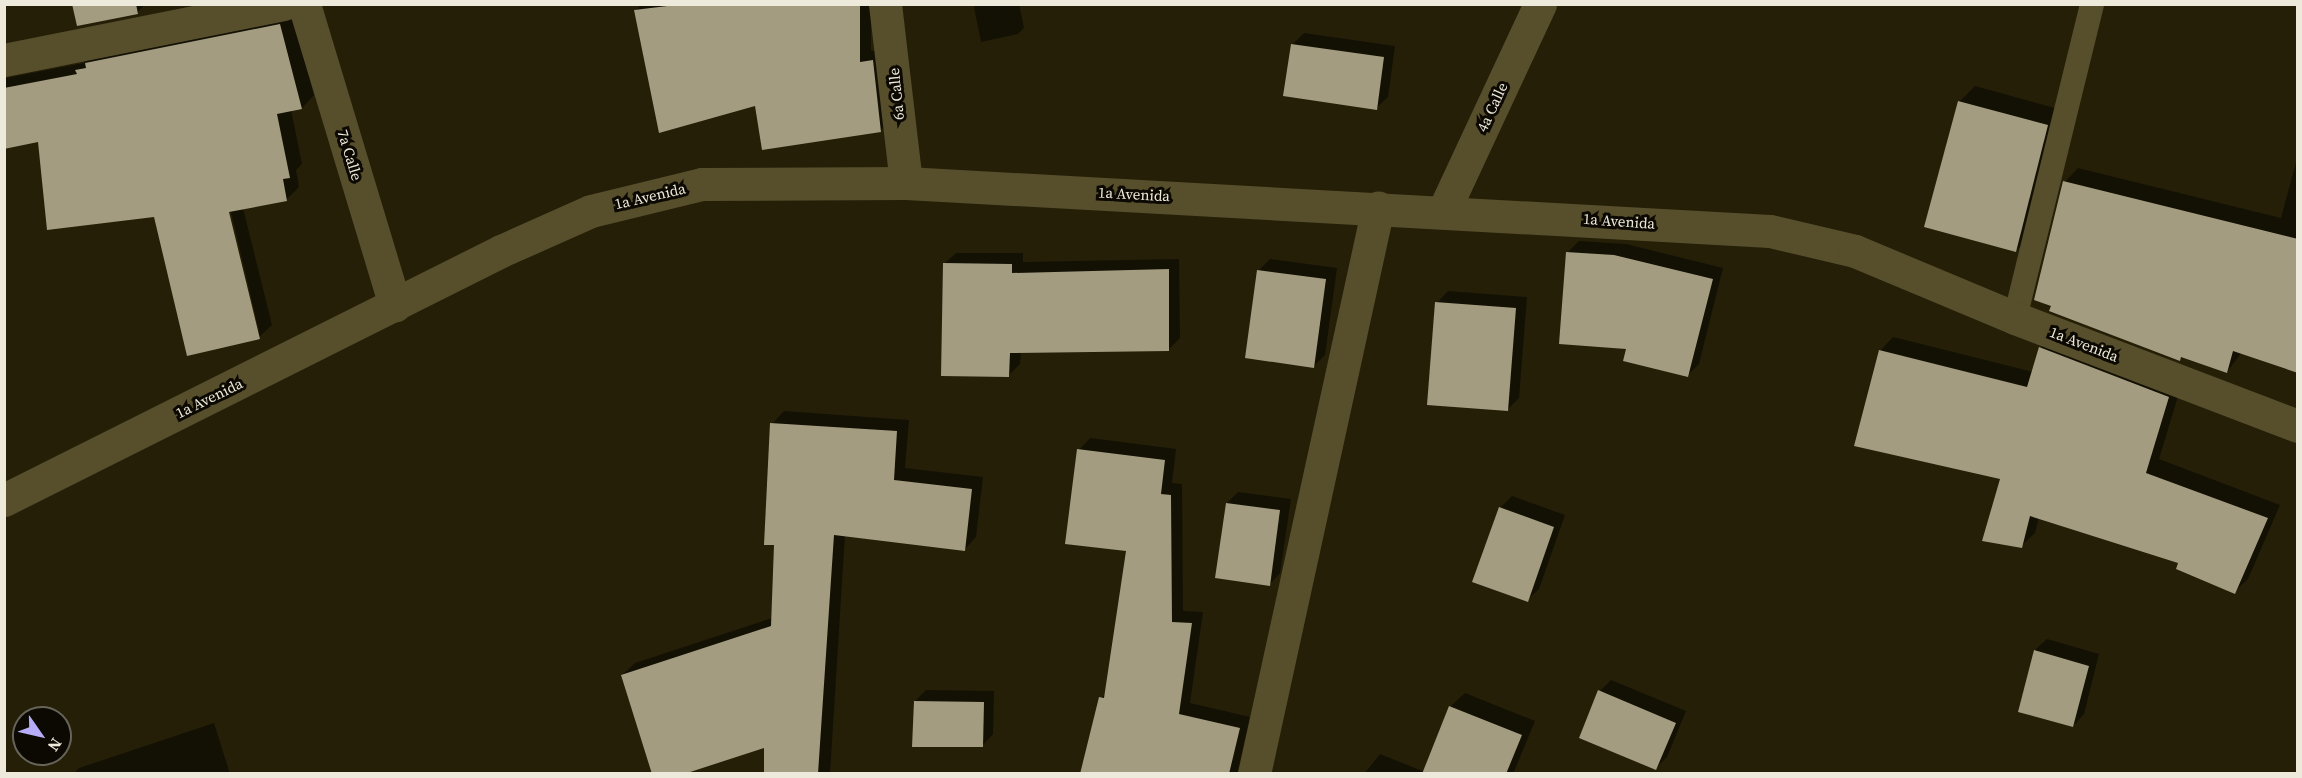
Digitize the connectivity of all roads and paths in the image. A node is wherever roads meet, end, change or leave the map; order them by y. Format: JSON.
{"nodes":[{"id":1,"x":283,"y":4,"type":"edge"},
{"id":2,"x":304,"y":4,"type":"edge"},
{"id":3,"x":885,"y":4,"type":"edge"},
{"id":4,"x":1540,"y":4,"type":"edge"},
{"id":5,"x":2092,"y":4,"type":"edge"},
{"id":6,"x":4,"y":60,"type":"edge"},
{"id":7,"x":906,"y":183,"type":"junction"},
{"id":8,"x":1378,"y":207,"type":"junction"},
{"id":9,"x":1444,"y":210,"type":"junction"},
{"id":10,"x":396,"y":306,"type":"junction"},
{"id":11,"x":2015,"y":318,"type":"junction"},
{"id":12,"x":2298,"y":426,"type":"edge"},
{"id":13,"x":4,"y":500,"type":"edge"},
{"id":14,"x":1254,"y":774,"type":"edge"}],
"edges":[{"from":1,"to":6,"type":"street"},
{"from":2,"to":10,"type":"street","name":"7a Calle"},
{"from":3,"to":7,"type":"street","name":"6a Calle"},
{"from":4,"to":9,"type":"street","name":"4a Calle"},
{"from":5,"to":11,"type":"lane"},
{"from":7,"to":8,"type":"street","name":"1a Avenida"},
{"from":7,"to":10,"type":"street","name":"1a Avenida"},
{"from":8,"to":9,"type":"street","name":"1a Avenida"},
{"from":8,"to":14,"type":"street"},
{"from":9,"to":11,"type":"street","name":"1a Avenida"},
{"from":10,"to":13,"type":"street","name":"1a Avenida"},
{"from":11,"to":12,"type":"street","name":"1a Avenida"}]}
